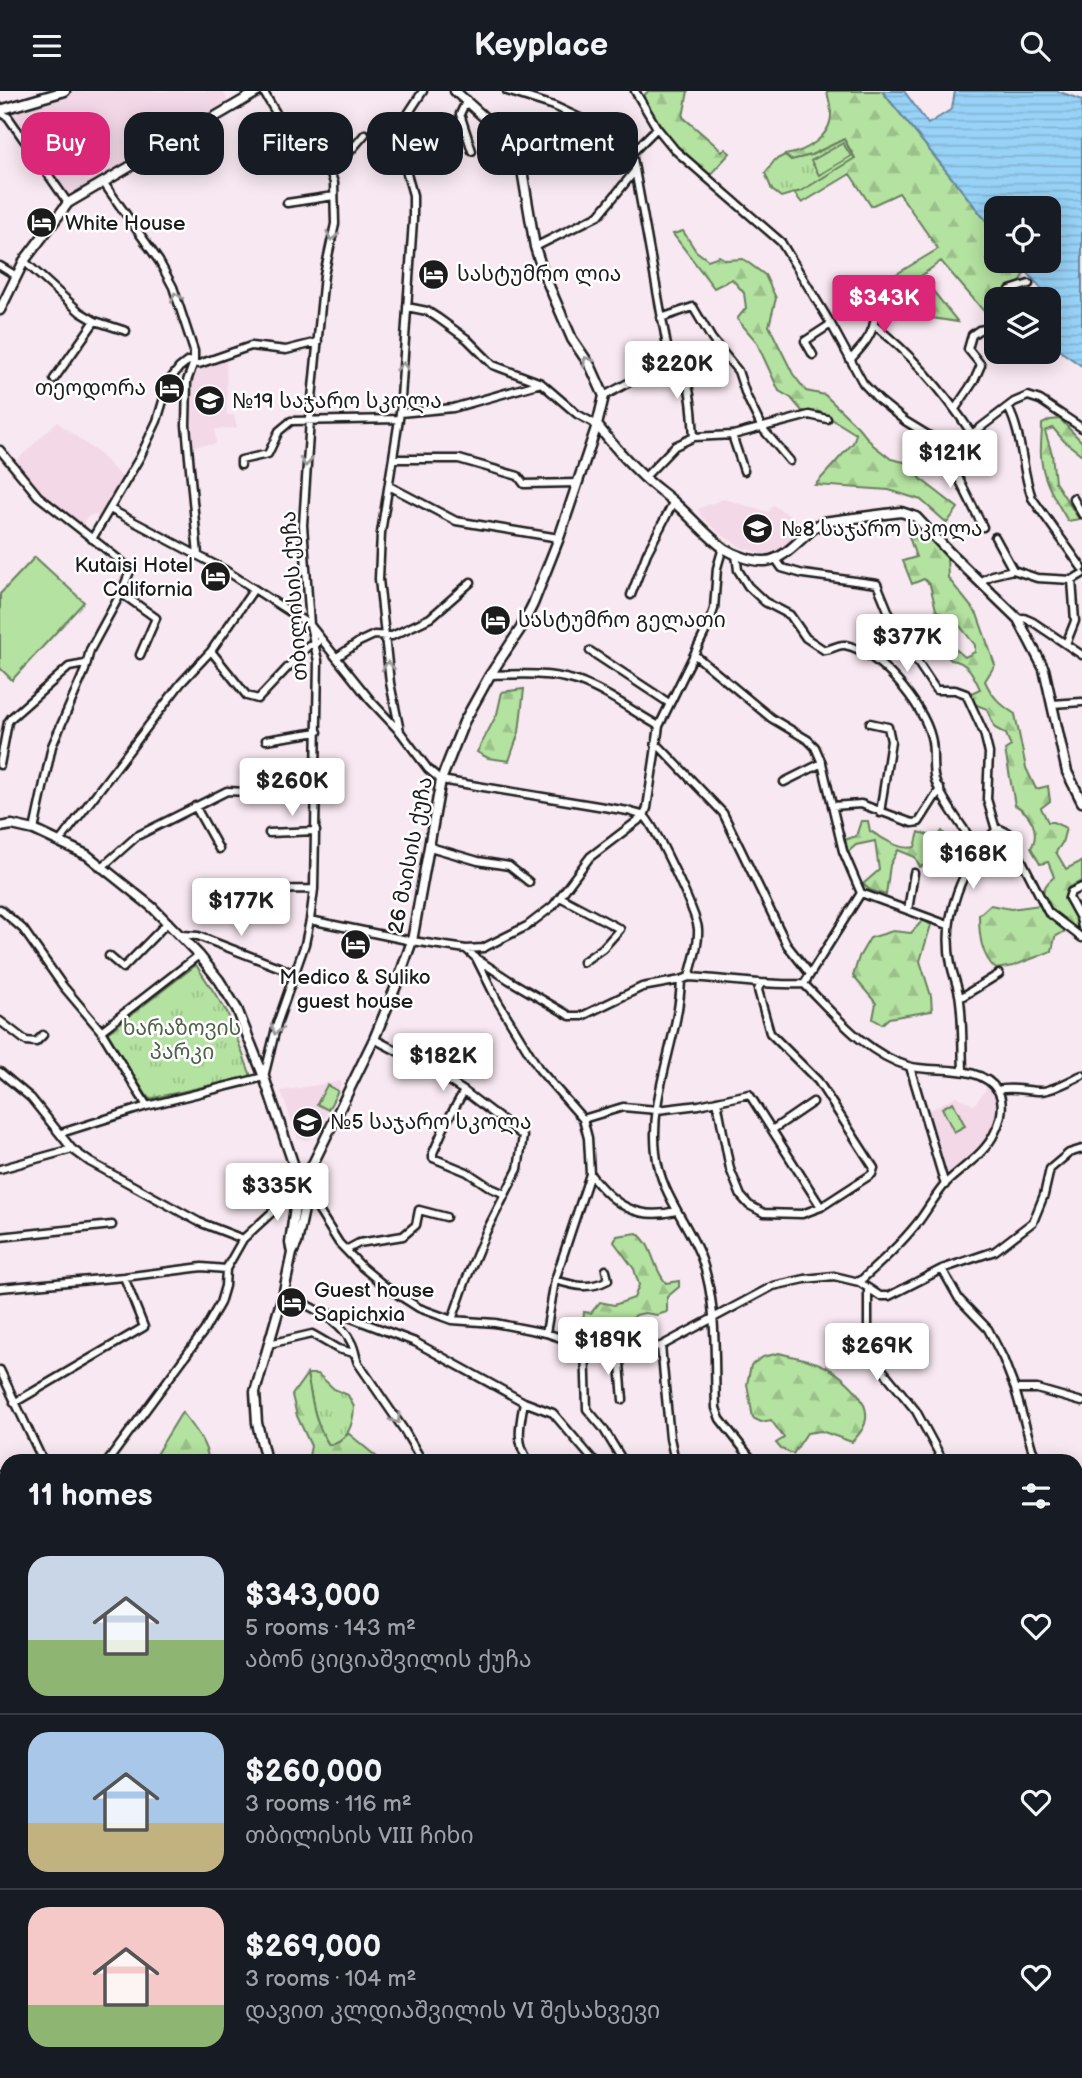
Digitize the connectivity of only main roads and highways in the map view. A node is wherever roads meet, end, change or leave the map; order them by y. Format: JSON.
{"nodes":[{"id":1,"x":65,"y":91,"type":"edge"},
{"id":2,"x":261,"y":91,"type":"edge"},
{"id":3,"x":455,"y":91,"type":"edge"},
{"id":4,"x":0,"y":111,"type":"edge"},
{"id":5,"x":0,"y":310,"type":"edge"},
{"id":6,"x":597,"y":425,"type":"junction"},
{"id":7,"x":1082,"y":802,"type":"edge"},
{"id":8,"x":0,"y":827,"type":"edge"},
{"id":9,"x":302,"y":1178,"type":"junction"},
{"id":10,"x":300,"y":1192,"type":"junction"},
{"id":11,"x":265,"y":1454,"type":"edge"}],
"edges":[{"from":1,"to":4,"type":"main road"},
{"from":2,"to":5,"type":"main road"},
{"from":6,"to":3,"type":"main road","name":"26 მაისის ქუჩა","one_way":true},
{"from":6,"to":7,"type":"main road"},
{"from":6,"to":9,"type":"main road","name":"26 მაისის ქუჩა"},
{"from":8,"to":9,"type":"main road"},
{"from":9,"to":10,"type":"main road","name":"26 მაისის ქუჩა"},
{"from":9,"to":10,"type":"main road"},
{"from":10,"to":11,"type":"main road"}]}
